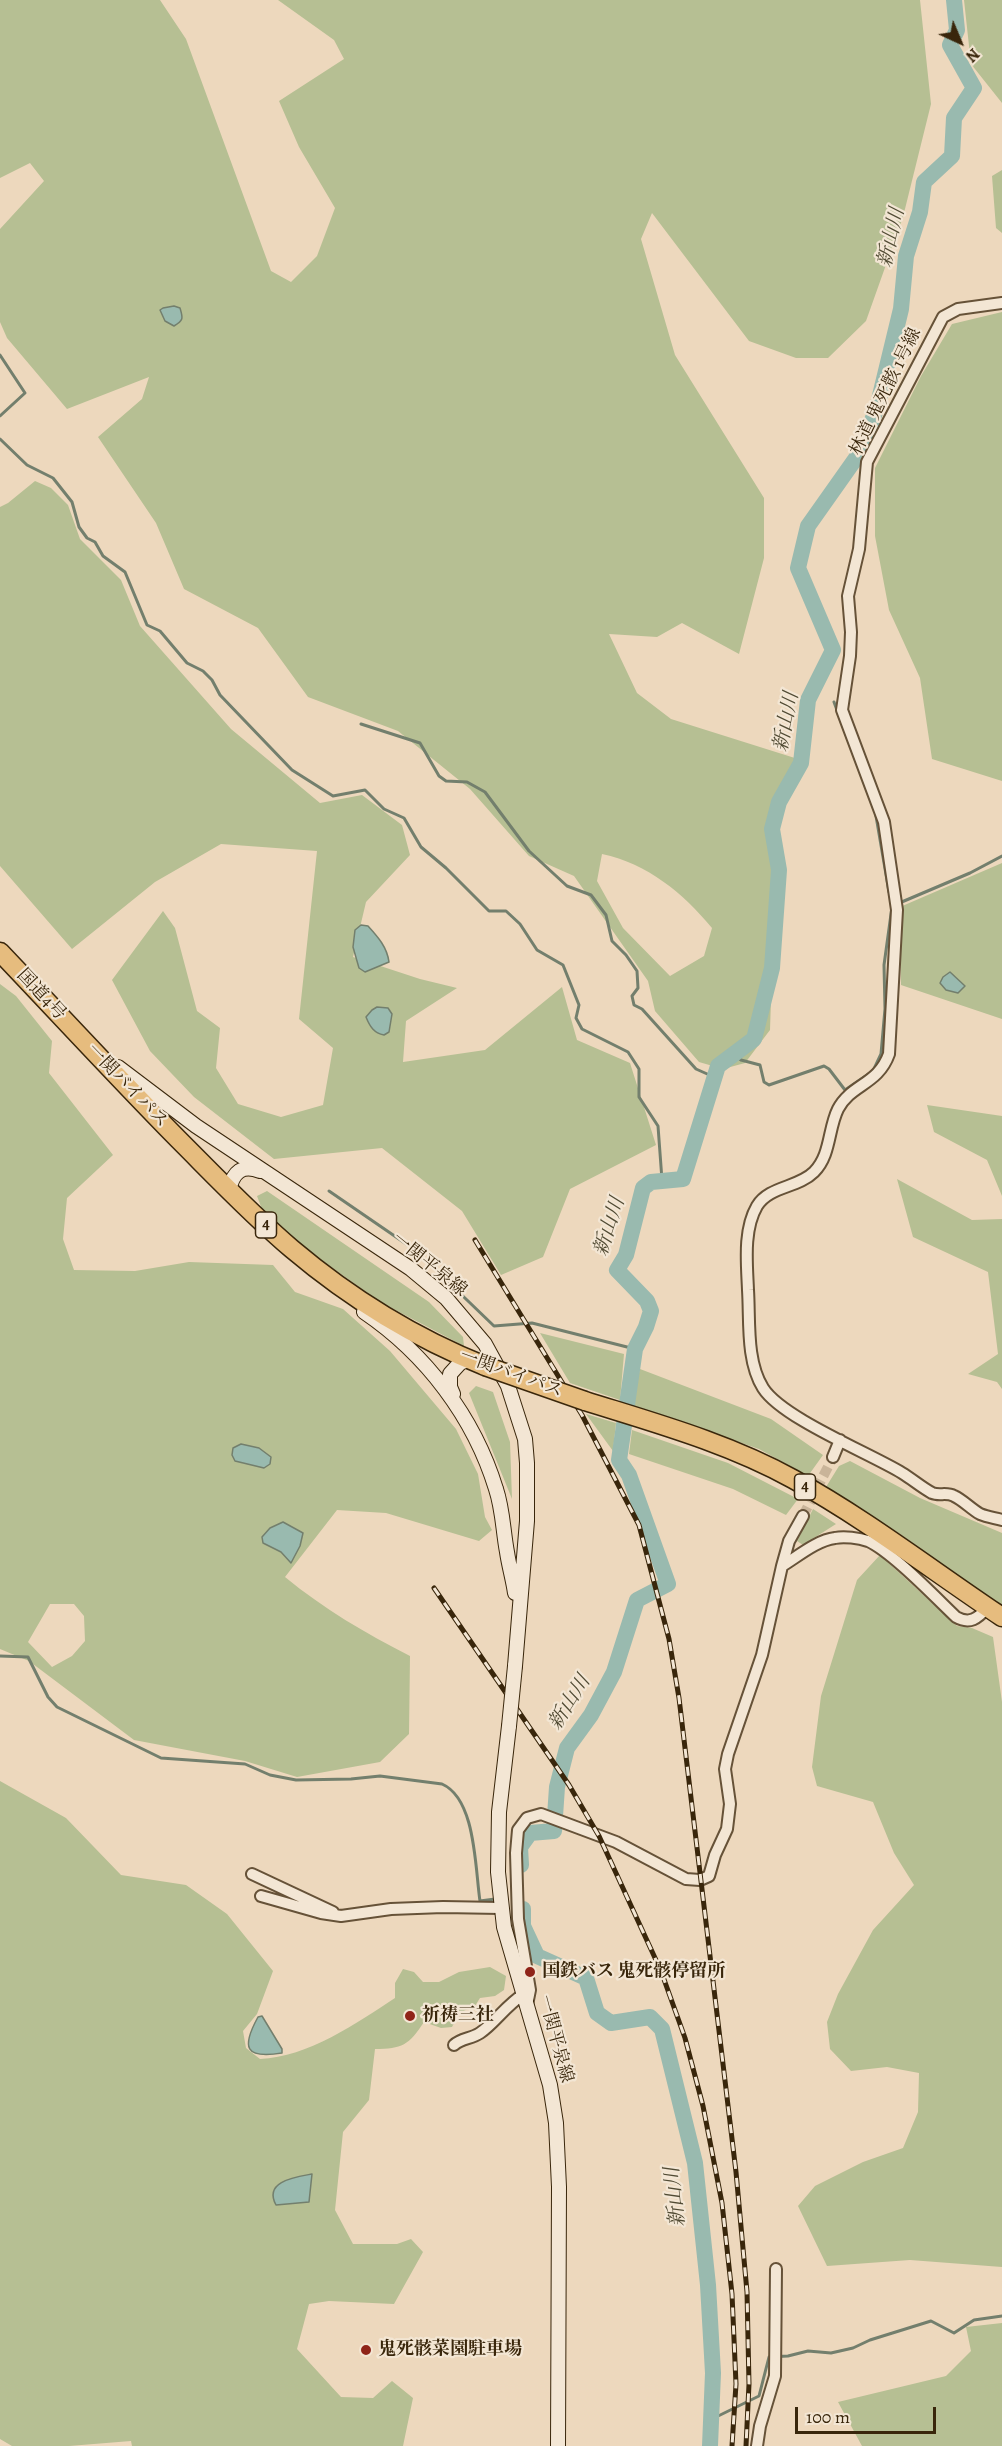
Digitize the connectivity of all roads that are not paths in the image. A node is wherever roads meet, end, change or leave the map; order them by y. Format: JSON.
{"nodes":[{"id":1,"x":1002,"y":303,"type":"edge"},
{"id":2,"x":0,"y":952,"type":"edge"},
{"id":3,"x":81,"y":1038,"type":"junction"},
{"id":4,"x":262,"y":1171,"type":"junction"},
{"id":5,"x":229,"y":1190,"type":"junction"},
{"id":6,"x":291,"y":1248,"type":"junction"},
{"id":7,"x":477,"y":1362,"type":"junction"},
{"id":8,"x":456,"y":1403,"type":"junction"},
{"id":9,"x":840,"y":1440,"type":"junction"},
{"id":10,"x":832,"y":1458,"type":"tunnel mouth"},
{"id":11,"x":803,"y":1516,"type":"tunnel mouth"},
{"id":12,"x":1002,"y":1520,"type":"edge"},
{"id":13,"x":782,"y":1566,"type":"junction"},
{"id":14,"x":518,"y":1610,"type":"junction"},
{"id":15,"x":995,"y":1612,"type":"edge"},
{"id":16,"x":252,"y":1874,"type":"dead end"},
{"id":17,"x":261,"y":1896,"type":"dead end"},
{"id":18,"x":500,"y":1908,"type":"junction"},
{"id":19,"x":341,"y":1916,"type":"junction"},
{"id":20,"x":525,"y":1999,"type":"junction"},
{"id":21,"x":454,"y":2045,"type":"dead end"},
{"id":22,"x":776,"y":2269,"type":"dead end"},
{"id":23,"x":558,"y":2446,"type":"edge"},
{"id":24,"x":757,"y":2446,"type":"edge"}],
"edges":[{"from":1,"to":9,"type":"street","name":"林道 鬼死骸 1号線"},
{"from":2,"to":3,"type":"highway","name":"国道4号","number":"4"},
{"from":3,"to":4,"type":"main road","name":"一関平泉線"},
{"from":3,"to":5,"type":"highway","name":"一関バイパス","number":"4"},
{"from":4,"to":5,"type":"main road"},
{"from":4,"to":14,"type":"main road","name":"一関平泉線"},
{"from":5,"to":6,"type":"highway","name":"一関バイパス","number":"4"},
{"from":6,"to":7,"type":"highway","name":"一関バイパス","number":"4"},
{"from":6,"to":8,"type":"main road","name":"一関平泉線"},
{"from":7,"to":8,"type":"main road","name":"一関平泉線"},
{"from":7,"to":15,"type":"highway","name":"一関バイパス","number":"4","bridge":true},
{"from":8,"to":14,"type":"main road","name":"一関平泉線"},
{"from":9,"to":10,"type":"street"},
{"from":9,"to":12,"type":"street","name":"林道 鬼死骸 1号線"},
{"from":11,"to":13,"type":"street"},
{"from":13,"to":15,"type":"street"},
{"from":13,"to":20,"type":"street"},
{"from":14,"to":18,"type":"main road","name":"一関平泉線","bridge":true},
{"from":16,"to":19,"type":"street"},
{"from":17,"to":19,"type":"street"},
{"from":18,"to":19,"type":"street"},
{"from":18,"to":20,"type":"main road","name":"一関平泉線"},
{"from":20,"to":21,"type":"street"},
{"from":20,"to":23,"type":"main road","name":"一関平泉線"},
{"from":22,"to":24,"type":"street"}]}
